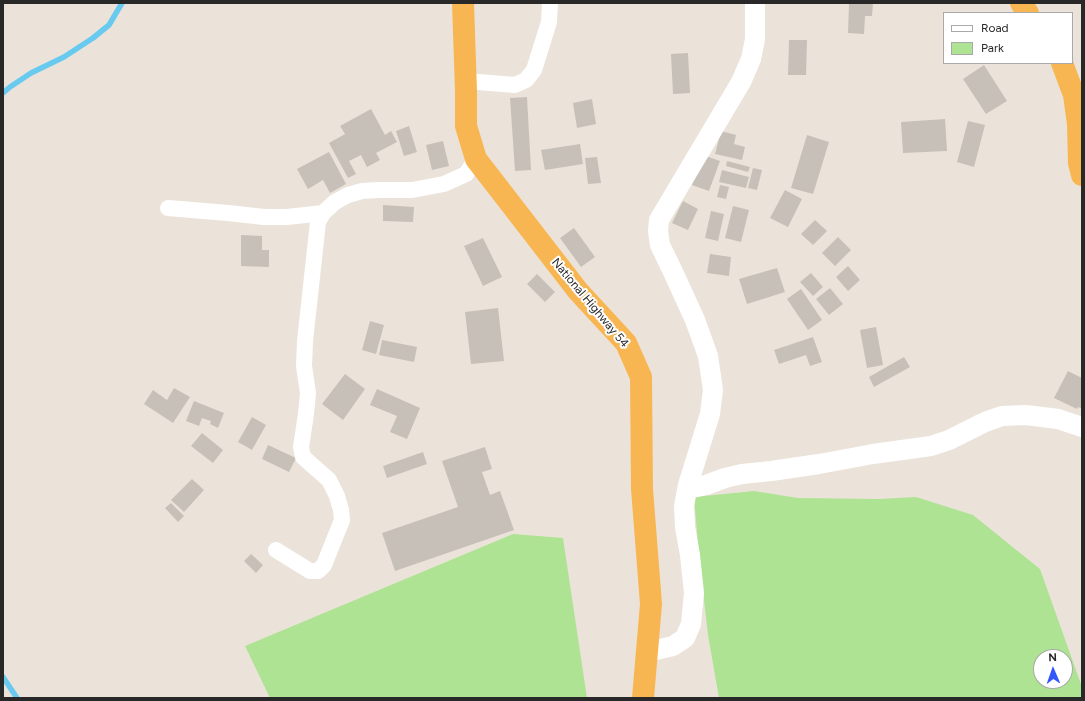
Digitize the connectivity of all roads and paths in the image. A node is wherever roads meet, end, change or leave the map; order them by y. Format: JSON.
{"nodes":[{"id":1,"x":463,"y":3,"type":"edge"},
{"id":2,"x":550,"y":3,"type":"edge"},
{"id":3,"x":755,"y":3,"type":"edge"},
{"id":4,"x":1021,"y":3,"type":"edge"},
{"id":5,"x":1027,"y":12,"type":"edge"},
{"id":6,"x":1062,"y":64,"type":"edge"},
{"id":7,"x":466,"y":81,"type":"junction"},
{"id":8,"x":476,"y":159,"type":"junction"},
{"id":9,"x":1082,"y":175,"type":"edge"},
{"id":10,"x":168,"y":208,"type":"dead end"},
{"id":11,"x":323,"y":213,"type":"junction"},
{"id":12,"x":1082,"y":427,"type":"edge"},
{"id":13,"x":688,"y":489,"type":"junction"},
{"id":14,"x":276,"y":550,"type":"dead end"},
{"id":15,"x":647,"y":652,"type":"junction"},
{"id":16,"x":643,"y":698,"type":"edge"}],
"edges":[{"from":1,"to":7,"type":"highway","name":"National Highway 54"},
{"from":2,"to":7,"type":"street"},
{"from":3,"to":13,"type":"street"},
{"from":4,"to":5,"type":"highway"},
{"from":6,"to":9,"type":"highway"},
{"from":7,"to":8,"type":"highway","name":"National Highway 54"},
{"from":8,"to":11,"type":"street"},
{"from":8,"to":15,"type":"highway","name":"National Highway 54"},
{"from":10,"to":11,"type":"street"},
{"from":11,"to":14,"type":"street"},
{"from":12,"to":13,"type":"street"},
{"from":13,"to":15,"type":"street"},
{"from":15,"to":16,"type":"highway","name":"National Highway 54"}]}
